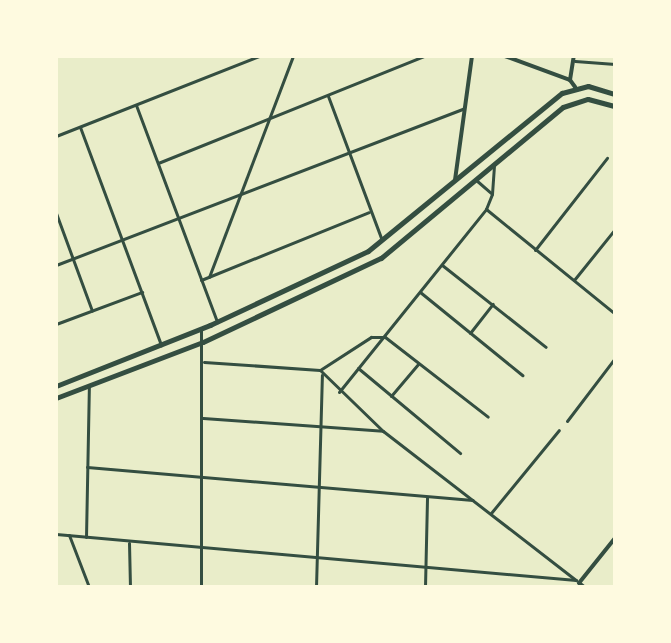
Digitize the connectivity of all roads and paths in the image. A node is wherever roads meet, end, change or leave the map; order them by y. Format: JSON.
{"nodes":[{"id":1,"x":259,"y":56,"type":"edge"},
{"id":2,"x":293,"y":56,"type":"edge"},
{"id":3,"x":424,"y":56,"type":"edge"},
{"id":4,"x":472,"y":56,"type":"edge"},
{"id":5,"x":505,"y":56,"type":"edge"},
{"id":6,"x":574,"y":58,"type":"edge"},
{"id":7,"x":615,"y":64,"type":"edge"},
{"id":8,"x":570,"y":80,"type":"junction"},
{"id":9,"x":575,"y":87,"type":"junction"},
{"id":10,"x":615,"y":94,"type":"edge"},
{"id":11,"x":328,"y":96,"type":"junction"},
{"id":12,"x":136,"y":105,"type":"junction"},
{"id":13,"x":615,"y":106,"type":"edge"},
{"id":14,"x":465,"y":108,"type":"junction"},
{"id":15,"x":270,"y":118,"type":"junction"},
{"id":16,"x":80,"y":127,"type":"junction"},
{"id":17,"x":56,"y":136,"type":"edge"},
{"id":18,"x":347,"y":153,"type":"junction"},
{"id":19,"x":607,"y":158,"type":"dead end"},
{"id":20,"x":158,"y":163,"type":"junction"},
{"id":21,"x":494,"y":164,"type":"junction"},
{"id":22,"x":476,"y":180,"type":"junction"},
{"id":23,"x":454,"y":183,"type":"junction"},
{"id":24,"x":492,"y":194,"type":"junction"},
{"id":25,"x":238,"y":195,"type":"junction"},
{"id":26,"x":486,"y":209,"type":"junction"},
{"id":27,"x":369,"y":212,"type":"junction"},
{"id":28,"x":56,"y":213,"type":"edge"},
{"id":29,"x":416,"y":215,"type":"junction"},
{"id":30,"x":179,"y":219,"type":"junction"},
{"id":31,"x":425,"y":224,"type":"junction"},
{"id":32,"x":400,"y":228,"type":"junction"},
{"id":33,"x":614,"y":232,"type":"edge"},
{"id":34,"x":409,"y":237,"type":"junction"},
{"id":35,"x":121,"y":240,"type":"junction"},
{"id":36,"x":383,"y":242,"type":"junction"},
{"id":37,"x":535,"y":250,"type":"junction"},
{"id":38,"x":73,"y":258,"type":"junction"},
{"id":39,"x":56,"y":265,"type":"edge"},
{"id":40,"x":442,"y":265,"type":"junction"},
{"id":41,"x":209,"y":277,"type":"junction"},
{"id":42,"x":201,"y":280,"type":"junction"},
{"id":43,"x":574,"y":280,"type":"junction"},
{"id":44,"x":142,"y":292,"type":"junction"},
{"id":45,"x":420,"y":292,"type":"junction"},
{"id":46,"x":493,"y":304,"type":"junction"},
{"id":47,"x":92,"y":311,"type":"junction"},
{"id":48,"x":615,"y":314,"type":"edge"},
{"id":49,"x":217,"y":322,"type":"junction"},
{"id":50,"x":56,"y":324,"type":"edge"},
{"id":51,"x":201,"y":329,"type":"junction"},
{"id":52,"x":470,"y":333,"type":"junction"},
{"id":53,"x":385,"y":337,"type":"junction"},
{"id":54,"x":203,"y":342,"type":"junction"},
{"id":55,"x":161,"y":345,"type":"junction"},
{"id":56,"x":546,"y":347,"type":"dead end"},
{"id":57,"x":615,"y":358,"type":"edge"},
{"id":58,"x":203,"y":362,"type":"junction"},
{"id":59,"x":418,"y":364,"type":"junction"},
{"id":60,"x":358,"y":368,"type":"junction"},
{"id":61,"x":321,"y":372,"type":"junction"},
{"id":62,"x":522,"y":375,"type":"dead end"},
{"id":63,"x":56,"y":386,"type":"edge"},
{"id":64,"x":89,"y":386,"type":"junction"},
{"id":65,"x":339,"y":392,"type":"junction"},
{"id":66,"x":391,"y":396,"type":"junction"},
{"id":67,"x":56,"y":398,"type":"edge"},
{"id":68,"x":488,"y":417,"type":"dead end"},
{"id":69,"x":202,"y":418,"type":"junction"},
{"id":70,"x":567,"y":421,"type":"dead end"},
{"id":71,"x":320,"y":427,"type":"junction"},
{"id":72,"x":559,"y":430,"type":"dead end"},
{"id":73,"x":383,"y":431,"type":"junction"},
{"id":74,"x":460,"y":453,"type":"dead end"},
{"id":75,"x":87,"y":467,"type":"junction"},
{"id":76,"x":202,"y":478,"type":"junction"},
{"id":77,"x":318,"y":488,"type":"junction"},
{"id":78,"x":427,"y":497,"type":"junction"},
{"id":79,"x":473,"y":500,"type":"junction"},
{"id":80,"x":491,"y":513,"type":"junction"},
{"id":81,"x":56,"y":534,"type":"edge"},
{"id":82,"x":69,"y":535,"type":"junction"},
{"id":83,"x":86,"y":537,"type":"junction"},
{"id":84,"x":615,"y":538,"type":"edge"},
{"id":85,"x":129,"y":542,"type":"junction"},
{"id":86,"x":200,"y":548,"type":"junction"},
{"id":87,"x":317,"y":557,"type":"junction"},
{"id":88,"x":426,"y":567,"type":"junction"},
{"id":89,"x":580,"y":583,"type":"edge"},
{"id":90,"x":89,"y":587,"type":"edge"},
{"id":91,"x":130,"y":587,"type":"edge"},
{"id":92,"x":201,"y":587,"type":"edge"},
{"id":93,"x":316,"y":587,"type":"edge"},
{"id":94,"x":425,"y":587,"type":"edge"}],
"edges":[{"from":1,"to":12,"type":"street"},
{"from":2,"to":15,"type":"street"},
{"from":3,"to":11,"type":"street"},
{"from":4,"to":14,"type":"street"},
{"from":5,"to":8,"type":"street"},
{"from":6,"to":7,"type":"street"},
{"from":6,"to":8,"type":"street"},
{"from":8,"to":9,"type":"street"},
{"from":9,"to":10,"type":"main road"},
{"from":9,"to":23,"type":"main road"},
{"from":11,"to":15,"type":"street"},
{"from":11,"to":18,"type":"street"},
{"from":12,"to":16,"type":"street"},
{"from":12,"to":20,"type":"street"},
{"from":13,"to":21,"type":"main road"},
{"from":14,"to":18,"type":"street"},
{"from":14,"to":23,"type":"street"},
{"from":15,"to":20,"type":"street"},
{"from":15,"to":25,"type":"street"},
{"from":16,"to":17,"type":"street"},
{"from":16,"to":35,"type":"street"},
{"from":18,"to":25,"type":"street"},
{"from":18,"to":27,"type":"street"},
{"from":19,"to":37,"type":"street"},
{"from":20,"to":30,"type":"street"},
{"from":21,"to":22,"type":"main road"},
{"from":21,"to":24,"type":"street"},
{"from":22,"to":24,"type":"street"},
{"from":22,"to":31,"type":"main road"},
{"from":23,"to":29,"type":"main road"},
{"from":24,"to":26,"type":"street"},
{"from":25,"to":30,"type":"street"},
{"from":25,"to":41,"type":"street"},
{"from":26,"to":37,"type":"street"},
{"from":26,"to":40,"type":"street"},
{"from":27,"to":36,"type":"street"},
{"from":27,"to":41,"type":"street"},
{"from":28,"to":38,"type":"street"},
{"from":29,"to":31,"type":"main road"},
{"from":29,"to":32,"type":"main road"},
{"from":30,"to":35,"type":"street"},
{"from":30,"to":42,"type":"street"},
{"from":31,"to":34,"type":"main road"},
{"from":32,"to":34,"type":"main road"},
{"from":32,"to":36,"type":"main road"},
{"from":33,"to":43,"type":"street"},
{"from":34,"to":54,"type":"main road"},
{"from":35,"to":38,"type":"street"},
{"from":35,"to":44,"type":"street"},
{"from":36,"to":49,"type":"main road"},
{"from":37,"to":43,"type":"street"},
{"from":38,"to":39,"type":"street"},
{"from":38,"to":47,"type":"street"},
{"from":40,"to":45,"type":"street"},
{"from":40,"to":46,"type":"street"},
{"from":41,"to":42,"type":"street"},
{"from":42,"to":49,"type":"street"},
{"from":43,"to":48,"type":"street"},
{"from":44,"to":47,"type":"street"},
{"from":44,"to":55,"type":"street"},
{"from":45,"to":52,"type":"street"},
{"from":45,"to":53,"type":"street"},
{"from":46,"to":52,"type":"street"},
{"from":46,"to":56,"type":"street"},
{"from":47,"to":50,"type":"street"},
{"from":49,"to":51,"type":"main road"},
{"from":51,"to":54,"type":"street"},
{"from":51,"to":55,"type":"main road"},
{"from":52,"to":62,"type":"street"},
{"from":53,"to":59,"type":"street"},
{"from":53,"to":60,"type":"street"},
{"from":53,"to":61,"type":"street"},
{"from":54,"to":58,"type":"street"},
{"from":54,"to":64,"type":"main road"},
{"from":55,"to":63,"type":"main road"},
{"from":57,"to":70,"type":"street"},
{"from":58,"to":61,"type":"street"},
{"from":58,"to":69,"type":"street"},
{"from":59,"to":66,"type":"street"},
{"from":59,"to":68,"type":"street"},
{"from":60,"to":65,"type":"street"},
{"from":60,"to":66,"type":"street"},
{"from":61,"to":65,"type":"street"},
{"from":61,"to":71,"type":"street"},
{"from":64,"to":67,"type":"main road"},
{"from":64,"to":75,"type":"street"},
{"from":65,"to":73,"type":"street"},
{"from":66,"to":74,"type":"street"},
{"from":69,"to":71,"type":"street"},
{"from":69,"to":76,"type":"street"},
{"from":71,"to":73,"type":"street"},
{"from":71,"to":77,"type":"street"},
{"from":72,"to":80,"type":"street"},
{"from":73,"to":79,"type":"street"},
{"from":75,"to":76,"type":"street"},
{"from":75,"to":83,"type":"street"},
{"from":76,"to":77,"type":"street"},
{"from":76,"to":86,"type":"street"},
{"from":77,"to":78,"type":"street"},
{"from":77,"to":87,"type":"street"},
{"from":78,"to":79,"type":"street"},
{"from":78,"to":88,"type":"street"},
{"from":79,"to":80,"type":"street"},
{"from":80,"to":89,"type":"street"},
{"from":81,"to":82,"type":"street"},
{"from":82,"to":83,"type":"street"},
{"from":82,"to":90,"type":"street"},
{"from":83,"to":85,"type":"street"},
{"from":84,"to":89,"type":"street"},
{"from":85,"to":86,"type":"street"},
{"from":85,"to":91,"type":"street"},
{"from":86,"to":87,"type":"street"},
{"from":86,"to":92,"type":"street"},
{"from":87,"to":88,"type":"street"},
{"from":87,"to":93,"type":"street"},
{"from":88,"to":89,"type":"street"},
{"from":88,"to":94,"type":"street"}]}
